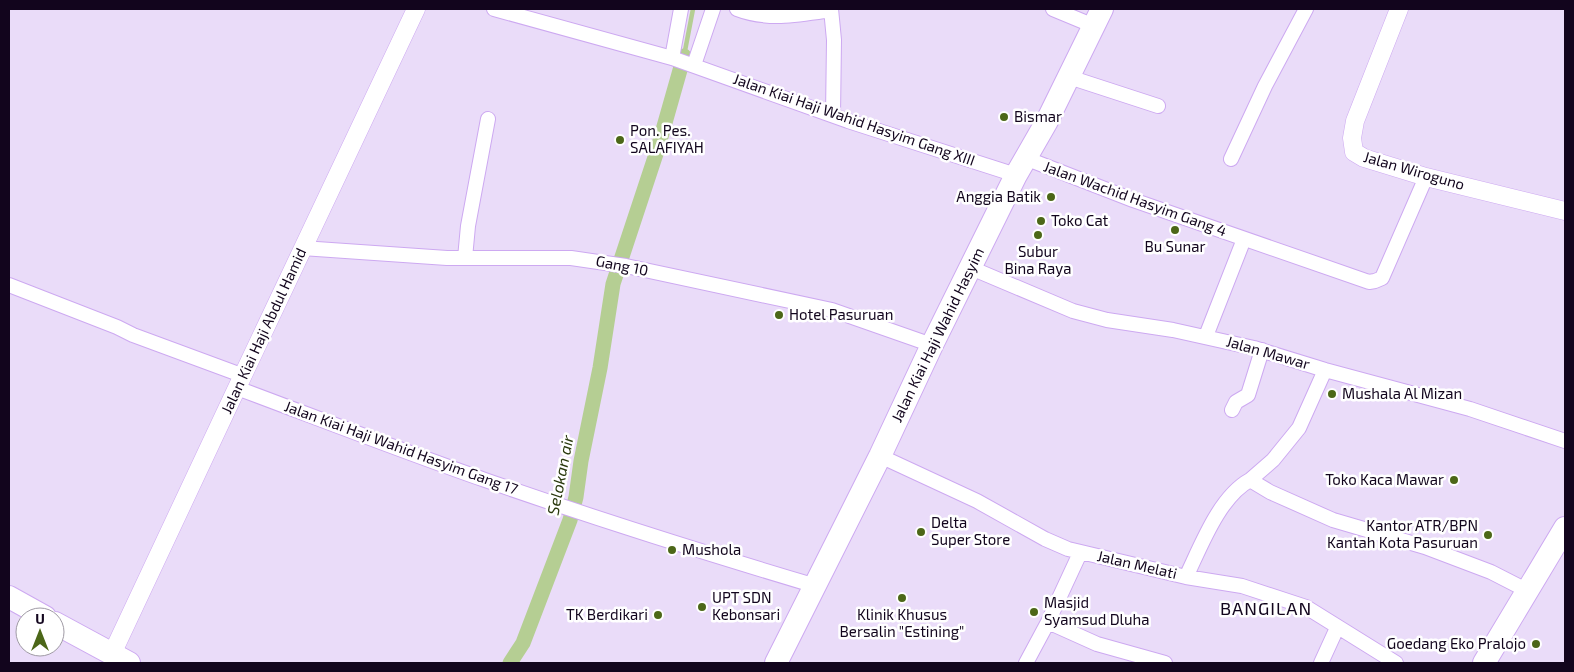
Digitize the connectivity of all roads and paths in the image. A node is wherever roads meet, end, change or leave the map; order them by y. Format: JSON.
{"nodes":[{"id":1,"x":416,"y":9,"type":"edge"},
{"id":2,"x":494,"y":9,"type":"edge"},
{"id":3,"x":681,"y":9,"type":"edge"},
{"id":4,"x":713,"y":9,"type":"edge"},
{"id":5,"x":737,"y":9,"type":"edge"},
{"id":6,"x":1052,"y":9,"type":"edge"},
{"id":7,"x":1306,"y":9,"type":"edge"},
{"id":8,"x":1399,"y":9,"type":"edge"},
{"id":9,"x":831,"y":10,"type":"edge"},
{"id":10,"x":1098,"y":18,"type":"edge"},
{"id":11,"x":673,"y":58,"type":"junction"},
{"id":12,"x":693,"y":65,"type":"junction"},
{"id":13,"x":1069,"y":77,"type":"junction"},
{"id":14,"x":1158,"y":106,"type":"dead end"},
{"id":15,"x":833,"y":115,"type":"junction"},
{"id":16,"x":488,"y":119,"type":"dead end"},
{"id":17,"x":1231,"y":159,"type":"dead end"},
{"id":18,"x":1021,"y":166,"type":"junction"},
{"id":19,"x":1426,"y":177,"type":"junction"},
{"id":20,"x":1565,"y":211,"type":"edge"},
{"id":21,"x":1245,"y":239,"type":"junction"},
{"id":22,"x":302,"y":248,"type":"junction"},
{"id":23,"x":465,"y":258,"type":"junction"},
{"id":24,"x":971,"y":268,"type":"junction"},
{"id":25,"x":9,"y":285,"type":"edge"},
{"id":26,"x":1206,"y":336,"type":"junction"},
{"id":27,"x":932,"y":345,"type":"junction"},
{"id":28,"x":1262,"y":350,"type":"junction"},
{"id":29,"x":1325,"y":370,"type":"junction"},
{"id":30,"x":240,"y":382,"type":"junction"},
{"id":31,"x":1232,"y":410,"type":"dead end"},
{"id":32,"x":1565,"y":441,"type":"edge"},
{"id":33,"x":880,"y":456,"type":"junction"},
{"id":34,"x":1255,"y":476,"type":"junction"},
{"id":35,"x":1565,"y":528,"type":"edge"},
{"id":36,"x":1080,"y":553,"type":"junction"},
{"id":37,"x":1186,"y":577,"type":"junction"},
{"id":38,"x":816,"y":586,"type":"junction"},
{"id":39,"x":1528,"y":591,"type":"junction"},
{"id":40,"x":9,"y":597,"type":"edge"},
{"id":41,"x":27,"y":607,"type":"edge"},
{"id":42,"x":1048,"y":622,"type":"junction"},
{"id":43,"x":65,"y":628,"type":"edge"},
{"id":44,"x":1337,"y":628,"type":"junction"},
{"id":45,"x":121,"y":660,"type":"edge"},
{"id":46,"x":776,"y":663,"type":"edge"},
{"id":47,"x":1026,"y":663,"type":"edge"},
{"id":48,"x":1165,"y":663,"type":"edge"},
{"id":49,"x":1321,"y":663,"type":"edge"},
{"id":50,"x":1396,"y":663,"type":"edge"},
{"id":51,"x":1484,"y":663,"type":"edge"}],
"edges":[{"from":1,"to":22,"type":"street","name":"Jalan Kiai Haji Abdul Hamid"},
{"from":2,"to":11,"type":"street","name":"Jalan Kiai Haji Wahid Hasyim Gang XIII"},
{"from":3,"to":11,"type":"street"},
{"from":4,"to":12,"type":"street"},
{"from":5,"to":9,"type":"street"},
{"from":6,"to":10,"type":"street"},
{"from":7,"to":17,"type":"street"},
{"from":8,"to":19,"type":"street","name":"Jalan Wiroguno"},
{"from":9,"to":15,"type":"street"},
{"from":10,"to":13,"type":"main road","name":"Jalan Kiai Haji Wahid Hasyim"},
{"from":11,"to":12,"type":"street","name":"Jalan Kiai Haji Wahid Hasyim Gang XIII"},
{"from":12,"to":15,"type":"street","name":"Jalan Kiai Haji Wahid Hasyim Gang XIII"},
{"from":13,"to":14,"type":"street"},
{"from":13,"to":18,"type":"main road","name":"Jalan Kiai Haji Wahid Hasyim"},
{"from":15,"to":18,"type":"street","name":"Jalan Kiai Haji Wahid Hasyim Gang XIII"},
{"from":16,"to":23,"type":"street"},
{"from":18,"to":21,"type":"street","name":"Jalan Wachid Hasyim Gang 4"},
{"from":18,"to":24,"type":"main road","name":"Jalan Kiai Haji Wahid Hasyim"},
{"from":19,"to":20,"type":"street","name":"Jalan Wiroguno"},
{"from":19,"to":21,"type":"street","name":"Jalan Wachid Hasyim Gang 4"},
{"from":21,"to":26,"type":"street"},
{"from":22,"to":23,"type":"street","name":"Gang 10"},
{"from":22,"to":30,"type":"street","name":"Jalan Kiai Haji Abdul Hamid"},
{"from":23,"to":27,"type":"street","name":"Gang 10"},
{"from":24,"to":26,"type":"street","name":"Jalan Mawar"},
{"from":24,"to":27,"type":"main road","name":"Jalan Kiai Haji Wahid Hasyim"},
{"from":25,"to":30,"type":"street","name":"Jalan Kiai Haji Wahid Hasyim Gang 17"},
{"from":26,"to":28,"type":"street","name":"Jalan Mawar"},
{"from":27,"to":33,"type":"main road","name":"Jalan Kiai Haji Wahid Hasyim"},
{"from":28,"to":29,"type":"street","name":"Jalan Mawar"},
{"from":28,"to":31,"type":"street"},
{"from":29,"to":32,"type":"street","name":"Jalan Mawar"},
{"from":29,"to":34,"type":"street"},
{"from":30,"to":38,"type":"street","name":"Jalan Kiai Haji Wahid Hasyim Gang 17"},
{"from":30,"to":45,"type":"street","name":"Jalan Kiai Haji Abdul Hamid"},
{"from":33,"to":36,"type":"street","name":"Jalan Melati"},
{"from":33,"to":38,"type":"main road","name":"Jalan Kiai Haji Wahid Hasyim"},
{"from":34,"to":37,"type":"street"},
{"from":34,"to":39,"type":"street"},
{"from":35,"to":39,"type":"main road"},
{"from":36,"to":37,"type":"street","name":"Jalan Melati"},
{"from":36,"to":42,"type":"street"},
{"from":37,"to":44,"type":"street","name":"Jalan Melati"},
{"from":38,"to":46,"type":"main road","name":"Jalan Kiai Haji Wahid Hasyim"},
{"from":39,"to":51,"type":"main road"},
{"from":40,"to":41,"type":"main road"},
{"from":42,"to":47,"type":"street"},
{"from":42,"to":48,"type":"street"},
{"from":43,"to":45,"type":"main road"},
{"from":44,"to":49,"type":"street"},
{"from":44,"to":50,"type":"street","name":"Jalan Melati"}]}
